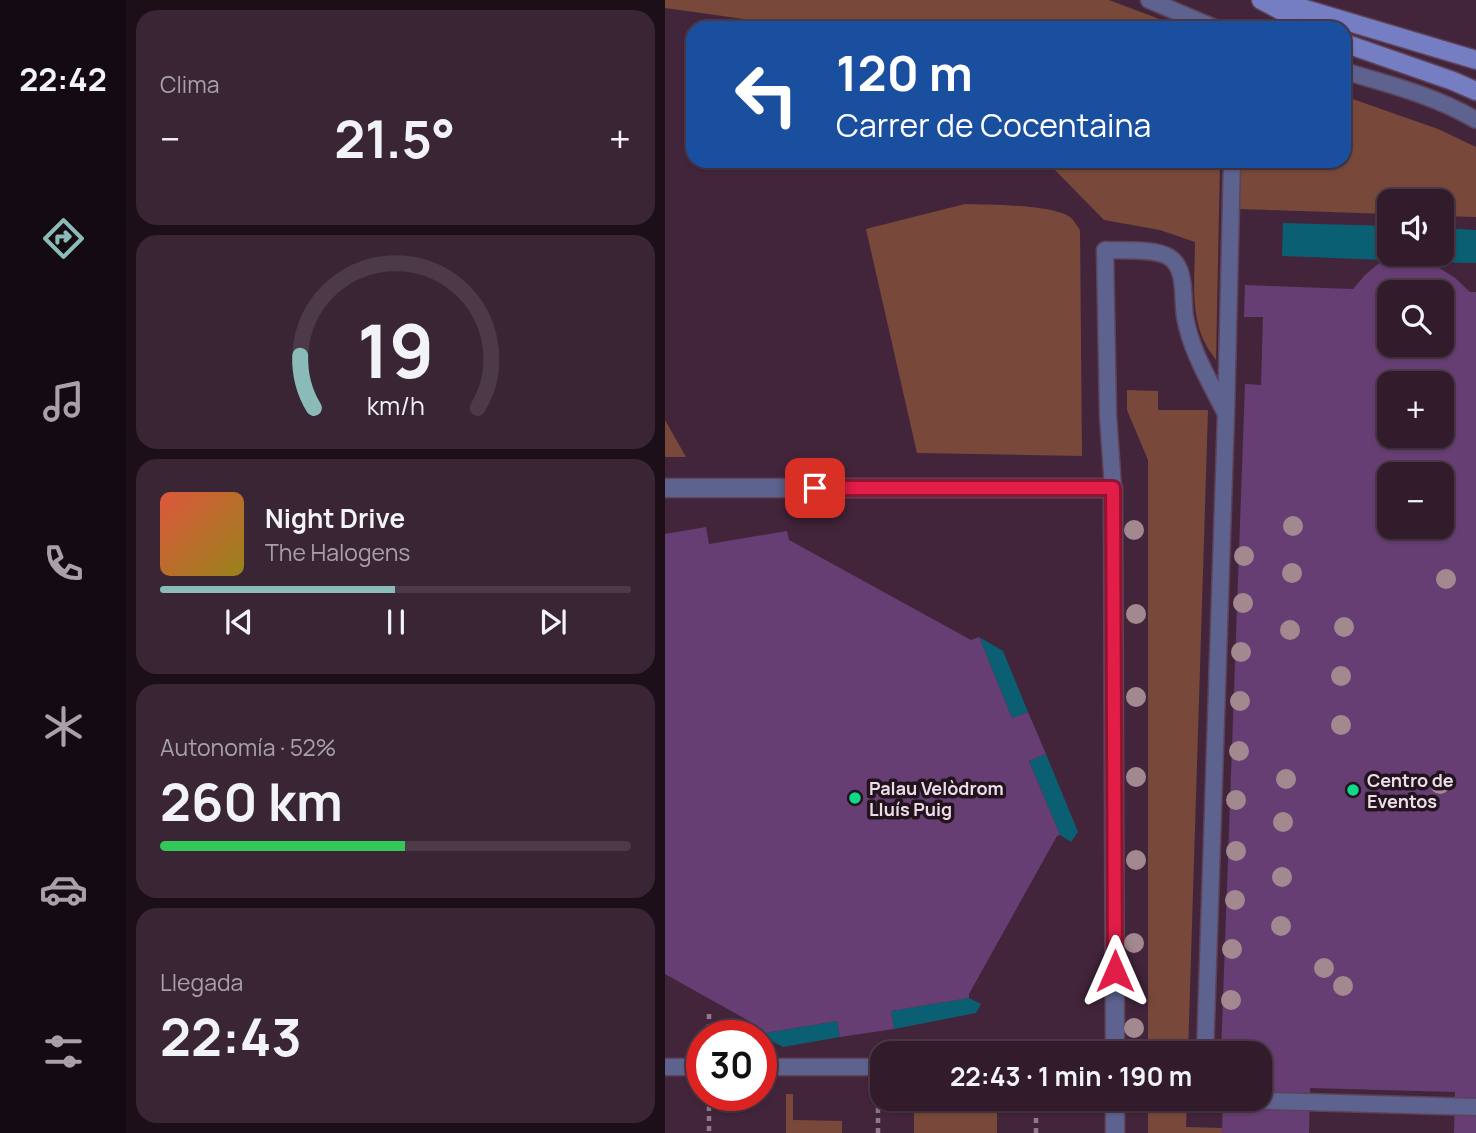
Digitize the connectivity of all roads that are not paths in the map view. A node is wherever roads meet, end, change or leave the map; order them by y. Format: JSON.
{"nodes":[{"id":1,"x":1149,"y":0,"type":"edge"},
{"id":2,"x":1261,"y":0,"type":"edge"},
{"id":3,"x":1275,"y":0,"type":"edge"},
{"id":4,"x":1198,"y":21,"type":"edge"},
{"id":5,"x":1301,"y":21,"type":"edge"},
{"id":6,"x":1345,"y":21,"type":"edge"},
{"id":7,"x":1351,"y":23,"type":"edge"},
{"id":8,"x":1351,"y":45,"type":"edge"},
{"id":9,"x":1476,"y":60,"type":"edge"},
{"id":10,"x":1351,"y":73,"type":"edge"},
{"id":11,"x":1476,"y":91,"type":"edge"},
{"id":12,"x":1476,"y":120,"type":"edge"},
{"id":13,"x":1231,"y":168,"type":"edge"},
{"id":14,"x":1226,"y":414,"type":"junction"},
{"id":15,"x":665,"y":488,"type":"edge"},
{"id":16,"x":1113,"y":488,"type":"junction"},
{"id":17,"x":1115,"y":1041,"type":"edge"},
{"id":18,"x":1205,"y":1041,"type":"edge"},
{"id":19,"x":665,"y":1067,"type":"edge"},
{"id":20,"x":686,"y":1067,"type":"edge"},
{"id":21,"x":777,"y":1067,"type":"edge"},
{"id":22,"x":870,"y":1067,"type":"edge"},
{"id":23,"x":1272,"y":1101,"type":"edge"},
{"id":24,"x":1476,"y":1107,"type":"edge"},
{"id":25,"x":1115,"y":1111,"type":"edge"},
{"id":26,"x":1115,"y":1133,"type":"edge"}],
"edges":[{"from":1,"to":4,"type":"lane"},
{"from":2,"to":5,"type":"main road"},
{"from":3,"to":6,"type":"main road"},
{"from":7,"to":9,"type":"main road"},
{"from":8,"to":11,"type":"main road"},
{"from":10,"to":12,"type":"lane"},
{"from":13,"to":14,"type":"lane"},
{"from":14,"to":16,"type":"lane"},
{"from":14,"to":18,"type":"lane"},
{"from":15,"to":16,"type":"street"},
{"from":16,"to":17,"type":"street"},
{"from":19,"to":20,"type":"lane"},
{"from":21,"to":22,"type":"lane"},
{"from":23,"to":24,"type":"lane"},
{"from":25,"to":26,"type":"street"}]}
